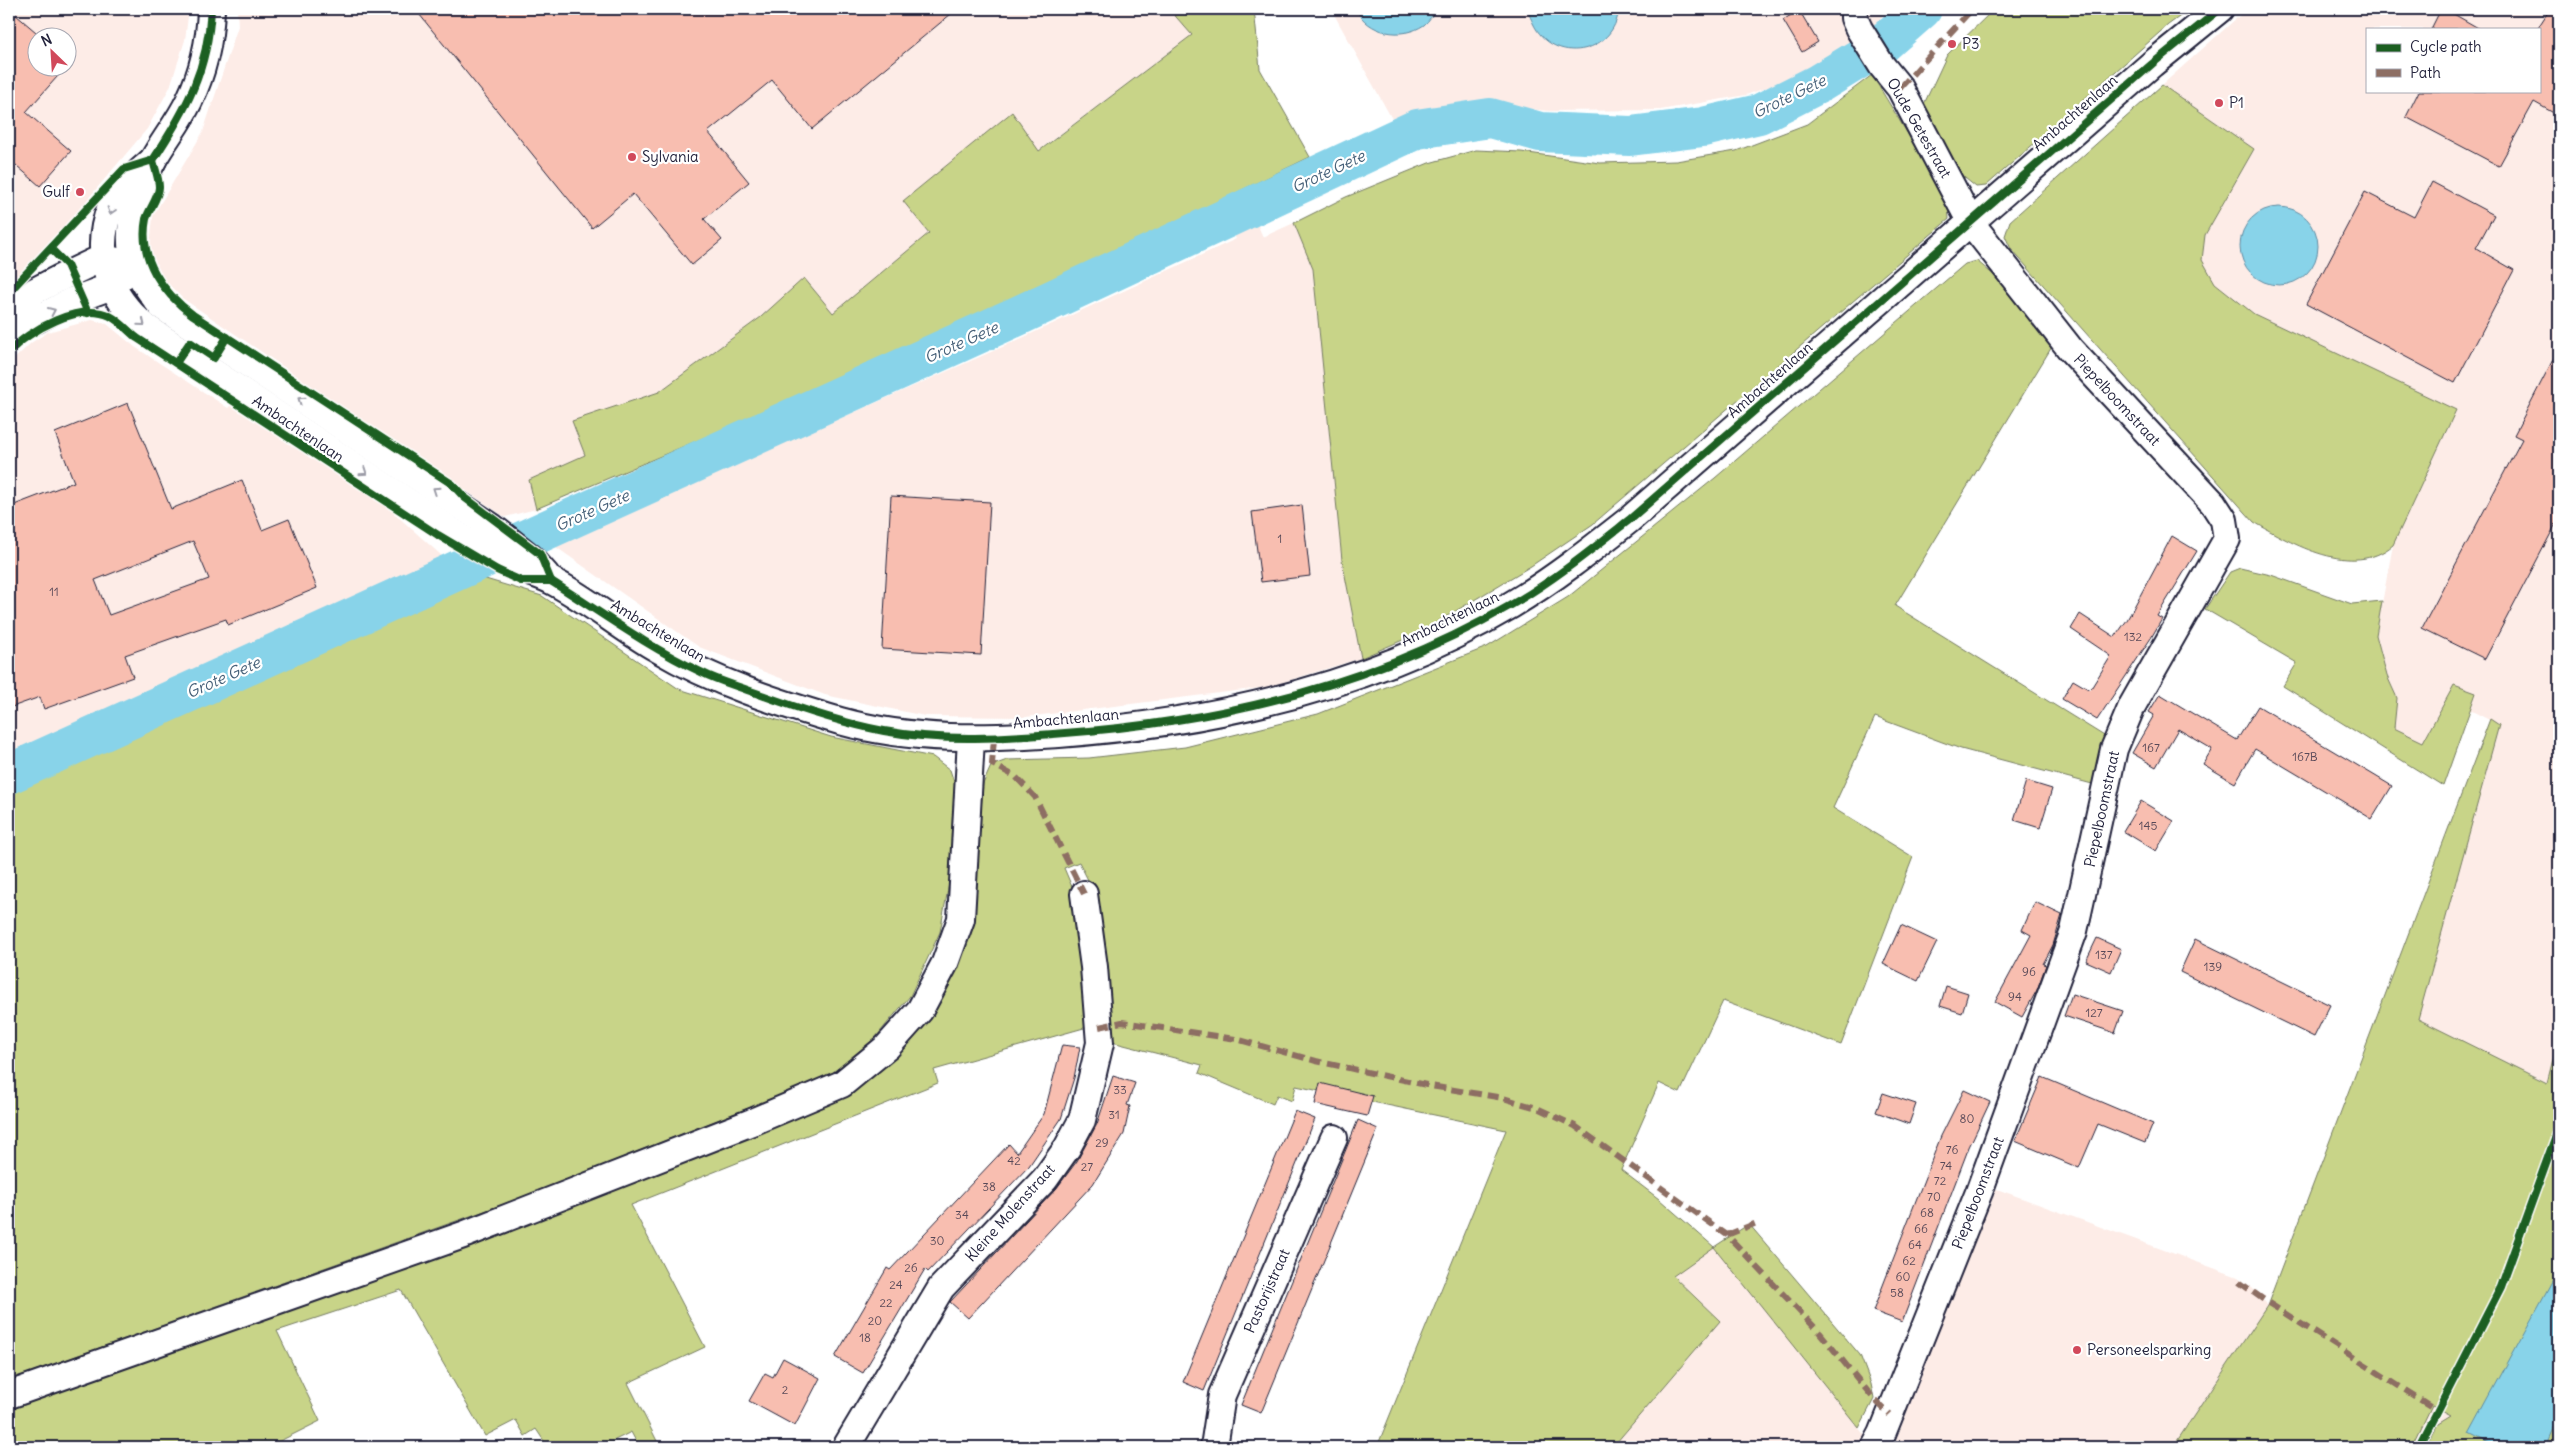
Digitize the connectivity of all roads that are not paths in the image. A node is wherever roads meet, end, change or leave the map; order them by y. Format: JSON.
{"nodes":[{"id":1,"x":212,"y":9,"type":"edge"},
{"id":2,"x":1854,"y":9,"type":"edge"},
{"id":3,"x":2220,"y":9,"type":"edge"},
{"id":4,"x":153,"y":160,"type":"junction"},
{"id":5,"x":1971,"y":222,"type":"junction"},
{"id":6,"x":102,"y":258,"type":"junction"},
{"id":7,"x":136,"y":265,"type":"junction"},
{"id":8,"x":112,"y":286,"type":"junction"},
{"id":9,"x":9,"y":315,"type":"edge"},
{"id":10,"x":9,"y":334,"type":"edge"},
{"id":11,"x":520,"y":561,"type":"junction"},
{"id":12,"x":971,"y":739,"type":"junction"},
{"id":13,"x":1084,"y":894,"type":"dead end"},
{"id":14,"x":1334,"y":1138,"type":"dead end"},
{"id":15,"x":9,"y":1395,"type":"edge"},
{"id":16,"x":846,"y":1447,"type":"edge"},
{"id":17,"x":1214,"y":1447,"type":"edge"},
{"id":18,"x":1874,"y":1447,"type":"edge"}],
"edges":[{"from":1,"to":4,"type":"street"},
{"from":2,"to":5,"type":"street","name":"Oude Getestraat"},
{"from":3,"to":5,"type":"street","name":"Ambachtenlaan"},
{"from":4,"to":6,"type":"street","one_way":true},
{"from":4,"to":7,"type":"street","name":"Ambachtenlaan"},
{"from":5,"to":12,"type":"street","name":"Ambachtenlaan"},
{"from":5,"to":18,"type":"street","name":"Piepelboomstraat"},
{"from":6,"to":7,"type":"street"},
{"from":6,"to":8,"type":"street","name":"Ambachtenlaan"},
{"from":6,"to":9,"type":"street"},
{"from":7,"to":8,"type":"street"},
{"from":11,"to":7,"type":"street","name":"Ambachtenlaan","one_way":true},
{"from":10,"to":8,"type":"street","one_way":true},
{"from":8,"to":11,"type":"street","name":"Ambachtenlaan","one_way":true},
{"from":11,"to":12,"type":"street","name":"Ambachtenlaan"},
{"from":12,"to":15,"type":"street"},
{"from":13,"to":16,"type":"street","name":"Kleine Molenstraat"},
{"from":14,"to":17,"type":"street","name":"Pastorijstraat"}]}
